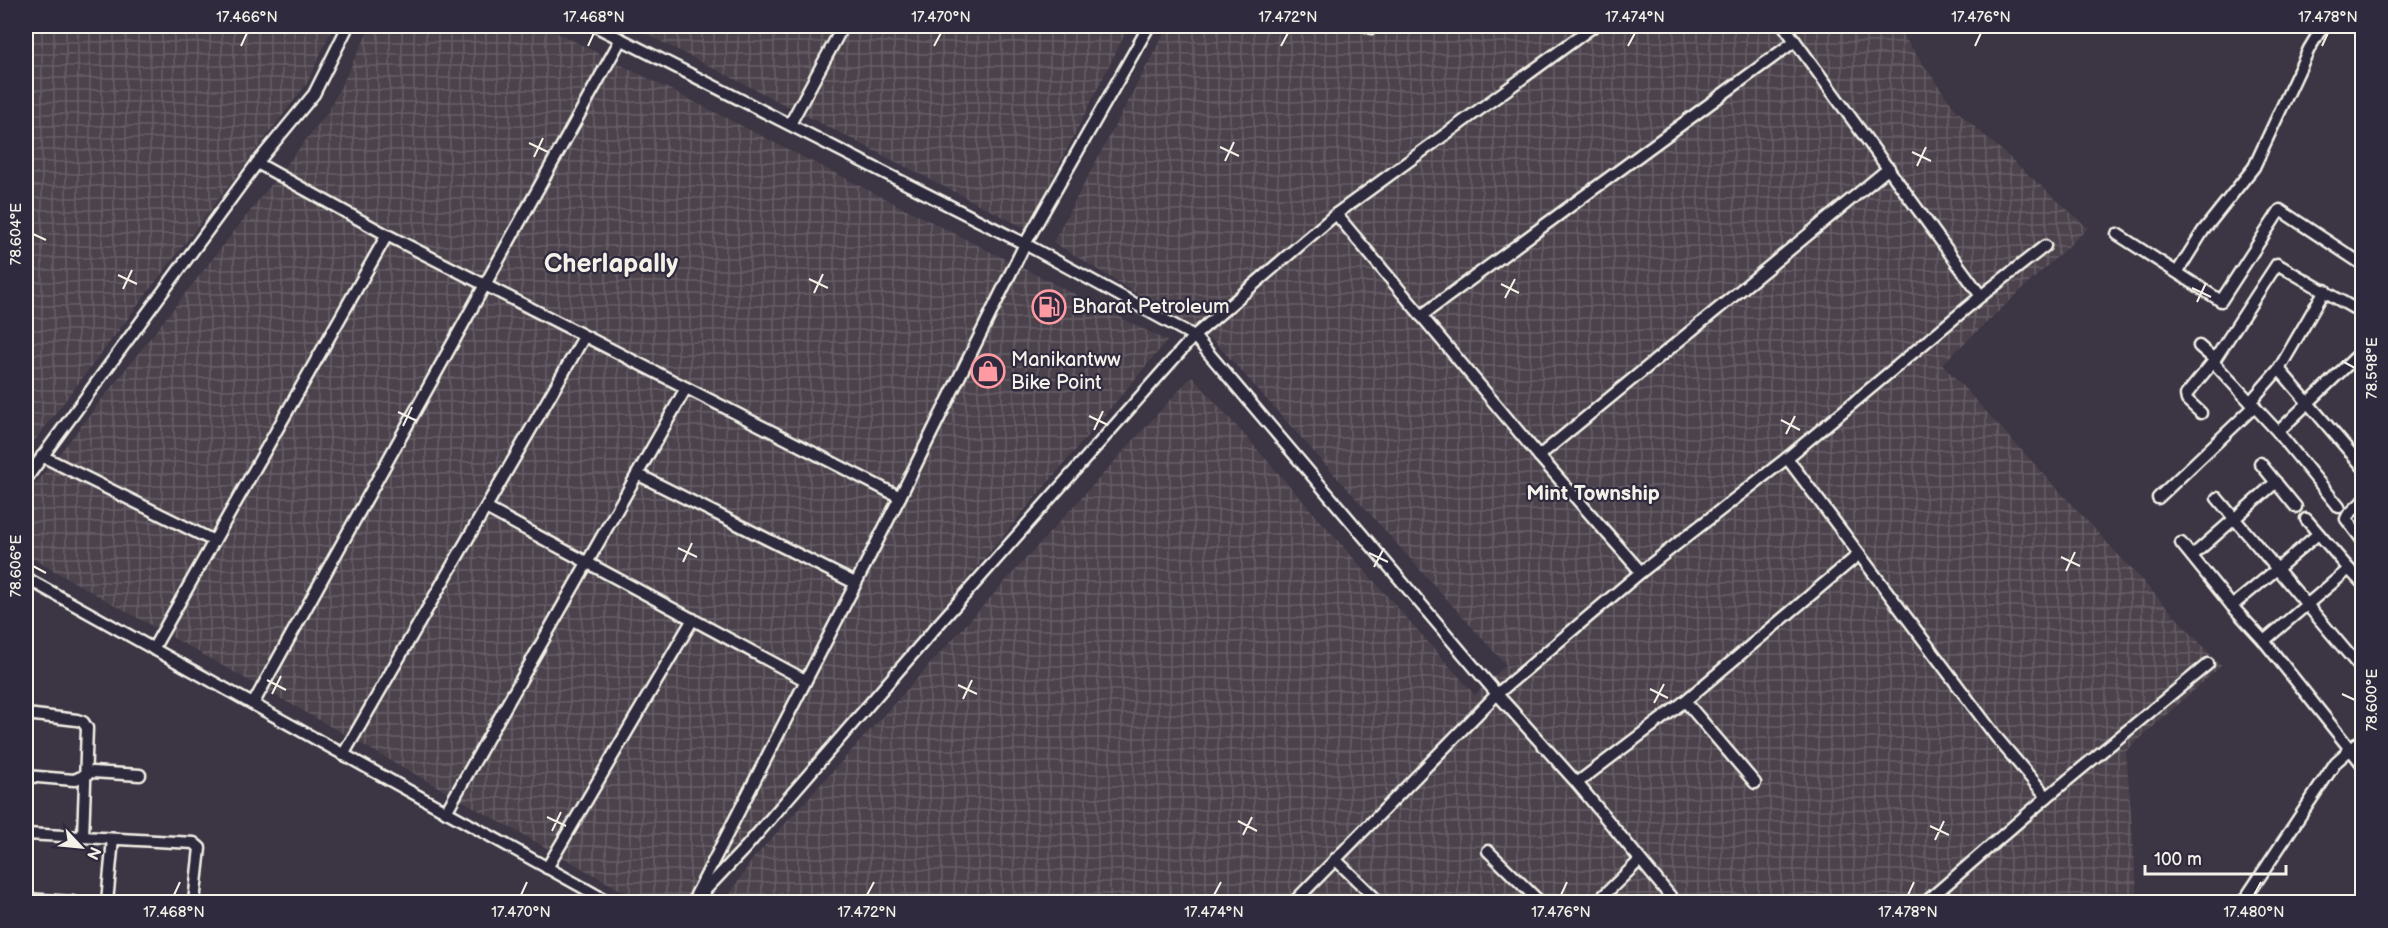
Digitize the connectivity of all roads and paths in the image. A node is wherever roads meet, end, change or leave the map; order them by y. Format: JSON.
{"nodes":[{"id":1,"x":348,"y":26,"type":"edge"},
{"id":2,"x":595,"y":26,"type":"edge"},
{"id":3,"x":843,"y":26,"type":"edge"},
{"id":4,"x":1149,"y":26,"type":"edge"},
{"id":5,"x":1366,"y":26,"type":"edge"},
{"id":6,"x":1373,"y":26,"type":"edge"},
{"id":7,"x":1594,"y":26,"type":"edge"},
{"id":8,"x":1784,"y":26,"type":"edge"},
{"id":9,"x":2323,"y":26,"type":"edge"},
{"id":10,"x":621,"y":39,"type":"junction"},
{"id":11,"x":1795,"y":41,"type":"junction"},
{"id":12,"x":790,"y":124,"type":"junction"},
{"id":13,"x":257,"y":163,"type":"junction"},
{"id":14,"x":1889,"y":168,"type":"junction"},
{"id":15,"x":1336,"y":214,"type":"junction"},
{"id":16,"x":2117,"y":234,"type":"dead end"},
{"id":17,"x":387,"y":235,"type":"junction"},
{"id":18,"x":1025,"y":244,"type":"junction"},
{"id":19,"x":2044,"y":246,"type":"dead end"},
{"id":20,"x":2362,"y":264,"type":"edge"},
{"id":21,"x":2178,"y":271,"type":"junction"},
{"id":22,"x":485,"y":285,"type":"junction"},
{"id":23,"x":2325,"y":290,"type":"junction"},
{"id":24,"x":1981,"y":296,"type":"junction"},
{"id":25,"x":2362,"y":313,"type":"edge"},
{"id":26,"x":1421,"y":316,"type":"junction"},
{"id":27,"x":1194,"y":336,"type":"junction"},
{"id":28,"x":584,"y":337,"type":"junction"},
{"id":29,"x":2199,"y":346,"type":"dead end"},
{"id":30,"x":2362,"y":351,"type":"edge"},
{"id":31,"x":2214,"y":361,"type":"junction"},
{"id":32,"x":2279,"y":369,"type":"junction"},
{"id":33,"x":686,"y":388,"type":"junction"},
{"id":34,"x":2310,"y":403,"type":"junction"},
{"id":35,"x":2253,"y":404,"type":"junction"},
{"id":36,"x":2201,"y":413,"type":"dead end"},
{"id":37,"x":2278,"y":432,"type":"junction"},
{"id":38,"x":42,"y":456,"type":"junction"},
{"id":39,"x":1539,"y":456,"type":"junction"},
{"id":40,"x":1787,"y":459,"type":"junction"},
{"id":41,"x":2260,"y":463,"type":"dead end"},
{"id":42,"x":2362,"y":466,"type":"edge"},
{"id":43,"x":637,"y":474,"type":"junction"},
{"id":44,"x":26,"y":479,"type":"edge"},
{"id":45,"x":2276,"y":482,"type":"junction"},
{"id":46,"x":900,"y":497,"type":"junction"},
{"id":47,"x":2158,"y":498,"type":"dead end"},
{"id":48,"x":2217,"y":498,"type":"dead end"},
{"id":49,"x":2362,"y":502,"type":"edge"},
{"id":50,"x":2296,"y":507,"type":"dead end"},
{"id":51,"x":2339,"y":507,"type":"dead end"},
{"id":52,"x":486,"y":508,"type":"junction"},
{"id":53,"x":2234,"y":519,"type":"junction"},
{"id":54,"x":2306,"y":519,"type":"dead end"},
{"id":55,"x":2318,"y":534,"type":"junction"},
{"id":56,"x":2362,"y":540,"type":"edge"},
{"id":57,"x":214,"y":541,"type":"junction"},
{"id":58,"x":2181,"y":543,"type":"dead end"},
{"id":59,"x":1858,"y":555,"type":"junction"},
{"id":60,"x":2192,"y":556,"type":"junction"},
{"id":61,"x":587,"y":562,"type":"junction"},
{"id":62,"x":2277,"y":569,"type":"junction"},
{"id":63,"x":2349,"y":569,"type":"junction"},
{"id":64,"x":1641,"y":572,"type":"junction"},
{"id":65,"x":26,"y":578,"type":"edge"},
{"id":66,"x":855,"y":583,"type":"junction"},
{"id":67,"x":2362,"y":583,"type":"edge"},
{"id":68,"x":2306,"y":604,"type":"junction"},
{"id":69,"x":2232,"y":606,"type":"junction"},
{"id":70,"x":693,"y":619,"type":"junction"},
{"id":71,"x":2264,"y":641,"type":"junction"},
{"id":72,"x":153,"y":649,"type":"junction"},
{"id":73,"x":2208,"y":664,"type":"dead end"},
{"id":74,"x":2362,"y":670,"type":"edge"},
{"id":75,"x":805,"y":680,"type":"junction"},
{"id":76,"x":1497,"y":694,"type":"junction"},
{"id":77,"x":1685,"y":701,"type":"junction"},
{"id":78,"x":253,"y":704,"type":"junction"},
{"id":79,"x":26,"y":714,"type":"edge"},
{"id":80,"x":2362,"y":739,"type":"edge"},
{"id":81,"x":2350,"y":750,"type":"junction"},
{"id":82,"x":343,"y":755,"type":"junction"},
{"id":83,"x":2362,"y":764,"type":"edge"},
{"id":84,"x":86,"y":773,"type":"junction"},
{"id":85,"x":140,"y":775,"type":"dead end"},
{"id":86,"x":26,"y":776,"type":"edge"},
{"id":87,"x":1576,"y":783,"type":"junction"},
{"id":88,"x":1755,"y":783,"type":"dead end"},
{"id":89,"x":2047,"y":796,"type":"junction"},
{"id":90,"x":446,"y":812,"type":"junction"},
{"id":91,"x":26,"y":834,"type":"edge"},
{"id":92,"x":83,"y":837,"type":"junction"},
{"id":93,"x":113,"y":839,"type":"junction"},
{"id":94,"x":1488,"y":851,"type":"dead end"},
{"id":95,"x":1335,"y":859,"type":"junction"},
{"id":96,"x":1640,"y":860,"type":"junction"},
{"id":97,"x":547,"y":868,"type":"junction"},
{"id":98,"x":26,"y":898,"type":"edge"},
{"id":99,"x":73,"y":903,"type":"edge"},
{"id":100,"x":107,"y":903,"type":"edge"},
{"id":101,"x":195,"y":903,"type":"edge"},
{"id":102,"x":609,"y":903,"type":"edge"},
{"id":103,"x":693,"y":903,"type":"edge"},
{"id":104,"x":1294,"y":903,"type":"edge"},
{"id":105,"x":1379,"y":903,"type":"edge"},
{"id":106,"x":1540,"y":903,"type":"edge"},
{"id":107,"x":1597,"y":903,"type":"edge"},
{"id":108,"x":1675,"y":903,"type":"edge"},
{"id":109,"x":1926,"y":903,"type":"edge"},
{"id":110,"x":2243,"y":903,"type":"edge"}],
"edges":[{"from":1,"to":13,"type":"street"},
{"from":2,"to":10,"type":"street"},
{"from":3,"to":12,"type":"street"},
{"from":4,"to":18,"type":"street"},
{"from":5,"to":6,"type":"street"},
{"from":7,"to":15,"type":"street"},
{"from":8,"to":11,"type":"street"},
{"from":9,"to":21,"type":"street"},
{"from":10,"to":12,"type":"street"},
{"from":10,"to":22,"type":"street"},
{"from":11,"to":14,"type":"street"},
{"from":11,"to":26,"type":"street"},
{"from":12,"to":18,"type":"street"},
{"from":13,"to":17,"type":"street"},
{"from":13,"to":38,"type":"street"},
{"from":14,"to":24,"type":"street"},
{"from":14,"to":39,"type":"street"},
{"from":15,"to":26,"type":"street"},
{"from":15,"to":27,"type":"street"},
{"from":16,"to":21,"type":"street"},
{"from":17,"to":22,"type":"street"},
{"from":17,"to":57,"type":"street"},
{"from":18,"to":27,"type":"street"},
{"from":18,"to":46,"type":"street"},
{"from":19,"to":24,"type":"street"},
{"from":20,"to":21,"type":"street"},
{"from":22,"to":28,"type":"street"},
{"from":22,"to":78,"type":"street"},
{"from":23,"to":25,"type":"street"},
{"from":23,"to":31,"type":"street"},
{"from":23,"to":32,"type":"street"},
{"from":24,"to":40,"type":"street"},
{"from":26,"to":39,"type":"street"},
{"from":27,"to":76,"type":"street"},
{"from":27,"to":103,"type":"street"},
{"from":28,"to":33,"type":"street"},
{"from":28,"to":52,"type":"street"},
{"from":29,"to":31,"type":"street"},
{"from":30,"to":34,"type":"street"},
{"from":31,"to":35,"type":"street"},
{"from":31,"to":36,"type":"street"},
{"from":32,"to":34,"type":"street"},
{"from":32,"to":35,"type":"street"},
{"from":33,"to":43,"type":"street"},
{"from":33,"to":46,"type":"street"},
{"from":34,"to":37,"type":"street"},
{"from":34,"to":42,"type":"street"},
{"from":35,"to":37,"type":"street"},
{"from":35,"to":47,"type":"street"},
{"from":37,"to":51,"type":"street"},
{"from":38,"to":44,"type":"street"},
{"from":38,"to":57,"type":"street"},
{"from":39,"to":64,"type":"street"},
{"from":40,"to":59,"type":"street"},
{"from":40,"to":64,"type":"street"},
{"from":41,"to":45,"type":"street"},
{"from":43,"to":61,"type":"street"},
{"from":43,"to":66,"type":"street"},
{"from":45,"to":50,"type":"street"},
{"from":45,"to":53,"type":"street"},
{"from":46,"to":66,"type":"street"},
{"from":48,"to":53,"type":"street"},
{"from":49,"to":56,"type":"street"},
{"from":52,"to":61,"type":"street"},
{"from":52,"to":82,"type":"street"},
{"from":53,"to":60,"type":"street"},
{"from":53,"to":62,"type":"street"},
{"from":54,"to":55,"type":"street"},
{"from":55,"to":62,"type":"street"},
{"from":55,"to":63,"type":"street"},
{"from":57,"to":72,"type":"street"},
{"from":58,"to":60,"type":"street"},
{"from":59,"to":77,"type":"street"},
{"from":59,"to":89,"type":"street"},
{"from":60,"to":69,"type":"street"},
{"from":61,"to":70,"type":"street"},
{"from":61,"to":90,"type":"street"},
{"from":62,"to":68,"type":"street"},
{"from":62,"to":69,"type":"street"},
{"from":63,"to":67,"type":"street"},
{"from":63,"to":68,"type":"street"},
{"from":64,"to":76,"type":"street"},
{"from":65,"to":72,"type":"street"},
{"from":66,"to":75,"type":"street"},
{"from":68,"to":71,"type":"street"},
{"from":68,"to":74,"type":"street"},
{"from":69,"to":71,"type":"street"},
{"from":70,"to":75,"type":"street"},
{"from":70,"to":97,"type":"street"},
{"from":71,"to":81,"type":"street"},
{"from":72,"to":78,"type":"street"},
{"from":73,"to":89,"type":"street"},
{"from":75,"to":103,"type":"street"},
{"from":76,"to":87,"type":"street"},
{"from":76,"to":95,"type":"street"},
{"from":77,"to":87,"type":"street"},
{"from":77,"to":88,"type":"street"},
{"from":78,"to":82,"type":"street"},
{"from":79,"to":84,"type":"street"},
{"from":80,"to":81,"type":"street"},
{"from":81,"to":83,"type":"street"},
{"from":81,"to":110,"type":"street"},
{"from":82,"to":90,"type":"street"},
{"from":84,"to":85,"type":"street"},
{"from":84,"to":86,"type":"street"},
{"from":84,"to":92,"type":"street"},
{"from":87,"to":96,"type":"street"},
{"from":89,"to":109,"type":"street"},
{"from":90,"to":97,"type":"street"},
{"from":91,"to":92,"type":"street"},
{"from":92,"to":93,"type":"street"},
{"from":93,"to":100,"type":"street"},
{"from":93,"to":101,"type":"street"},
{"from":94,"to":106,"type":"street"},
{"from":95,"to":104,"type":"street"},
{"from":95,"to":105,"type":"street"},
{"from":96,"to":107,"type":"street"},
{"from":96,"to":108,"type":"street"},
{"from":97,"to":102,"type":"street"},
{"from":98,"to":99,"type":"street"}]}
